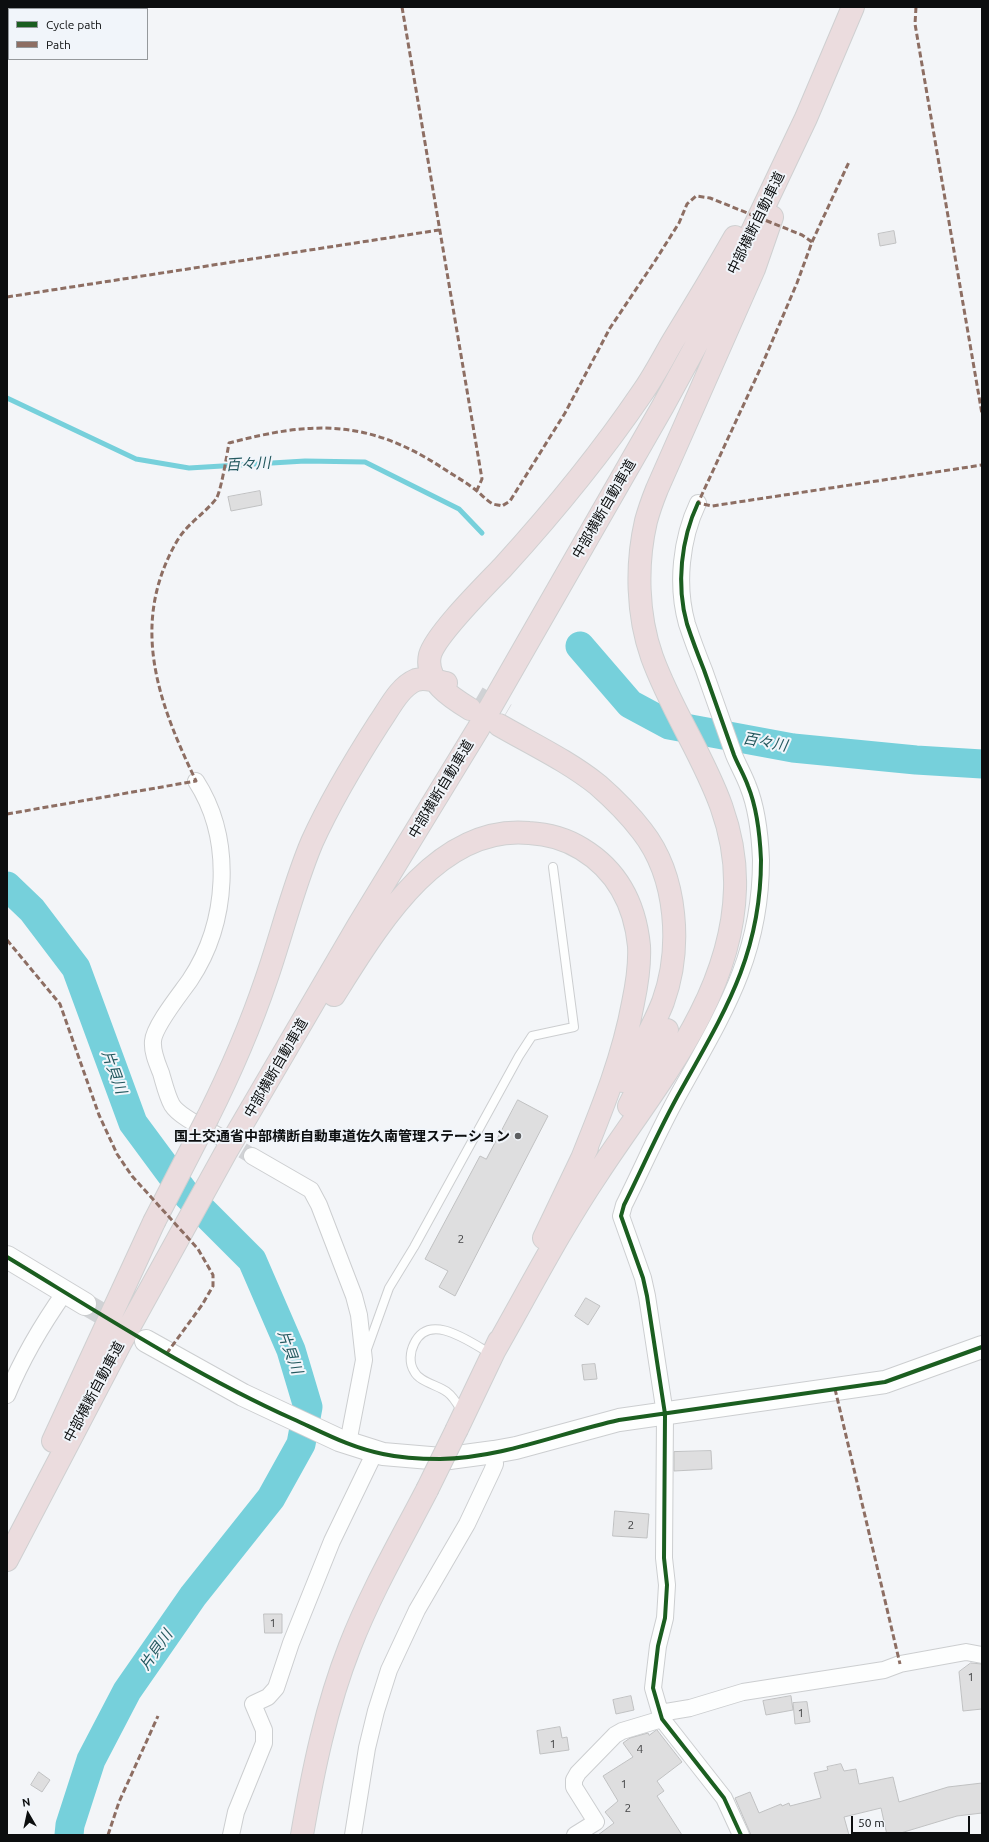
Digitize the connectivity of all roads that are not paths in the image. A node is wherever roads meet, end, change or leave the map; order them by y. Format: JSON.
{"nodes":[{"id":1,"x":853,"y":7,"type":"edge"},
{"id":2,"x":806,"y":118,"type":"junction"},
{"id":3,"x":698,"y":503,"type":"dead end"},
{"id":4,"x":435,"y":681,"type":"junction"},
{"id":5,"x":473,"y":703,"type":"tunnel mouth"},
{"id":6,"x":502,"y":720,"type":"tunnel mouth"},
{"id":7,"x":196,"y":782,"type":"dead end"},
{"id":8,"x":553,"y":867,"type":"dead end"},
{"id":9,"x":234,"y":1151,"type":"junction"},
{"id":10,"x":589,"y":1167,"type":"junction"},
{"id":11,"x":7,"y":1257,"type":"edge"},
{"id":12,"x":65,"y":1292,"type":"junction"},
{"id":13,"x":85,"y":1304,"type":"tunnel mouth"},
{"id":14,"x":146,"y":1341,"type":"tunnel mouth"},
{"id":15,"x":982,"y":1347,"type":"edge"},
{"id":16,"x":492,"y":1355,"type":"junction"},
{"id":17,"x":364,"y":1360,"type":"junction"},
{"id":18,"x":7,"y":1395,"type":"edge"},
{"id":19,"x":665,"y":1414,"type":"junction"},
{"id":20,"x":460,"y":1422,"type":"junction"},
{"id":21,"x":343,"y":1442,"type":"junction"},
{"id":22,"x":375,"y":1452,"type":"junction"},
{"id":23,"x":494,"y":1452,"type":"junction"},
{"id":24,"x":7,"y":1555,"type":"edge"},
{"id":25,"x":7,"y":1560,"type":"edge"},
{"id":26,"x":982,"y":1655,"type":"edge"},
{"id":27,"x":661,"y":1716,"type":"junction"},
{"id":28,"x":231,"y":1835,"type":"edge"},
{"id":29,"x":302,"y":1835,"type":"edge"},
{"id":30,"x":353,"y":1835,"type":"edge"},
{"id":31,"x":575,"y":1835,"type":"edge"},
{"id":32,"x":741,"y":1835,"type":"edge"}],
"edges":[{"from":1,"to":2,"type":"highway","name":"中部横断自動車道"},
{"from":2,"to":4,"type":"highway"},
{"from":2,"to":9,"type":"highway","name":"中部横断自動車道"},
{"from":2,"to":10,"type":"highway"},
{"from":3,"to":19,"type":"street"},
{"from":4,"to":5,"type":"highway"},
{"from":4,"to":24,"type":"highway","bridge":true},
{"from":6,"to":10,"type":"highway"},
{"from":7,"to":9,"type":"street"},
{"from":8,"to":17,"type":"lane"},
{"from":9,"to":10,"type":"highway"},
{"from":9,"to":17,"type":"street"},
{"from":9,"to":25,"type":"highway","name":"中部横断自動車道"},
{"from":10,"to":16,"type":"highway"},
{"from":11,"to":12,"type":"street"},
{"from":12,"to":13,"type":"street"},
{"from":12,"to":18,"type":"street"},
{"from":14,"to":21,"type":"street"},
{"from":15,"to":19,"type":"street"},
{"from":16,"to":20,"type":"highway"},
{"from":16,"to":20,"type":"lane"},
{"from":17,"to":21,"type":"street"},
{"from":19,"to":23,"type":"street"},
{"from":19,"to":27,"type":"street"},
{"from":20,"to":29,"type":"highway","bridge":true},
{"from":21,"to":22,"type":"street"},
{"from":22,"to":23,"type":"street"},
{"from":22,"to":28,"type":"street"},
{"from":23,"to":30,"type":"street"},
{"from":26,"to":27,"type":"street"},
{"from":27,"to":31,"type":"street"},
{"from":27,"to":32,"type":"street"}]}
